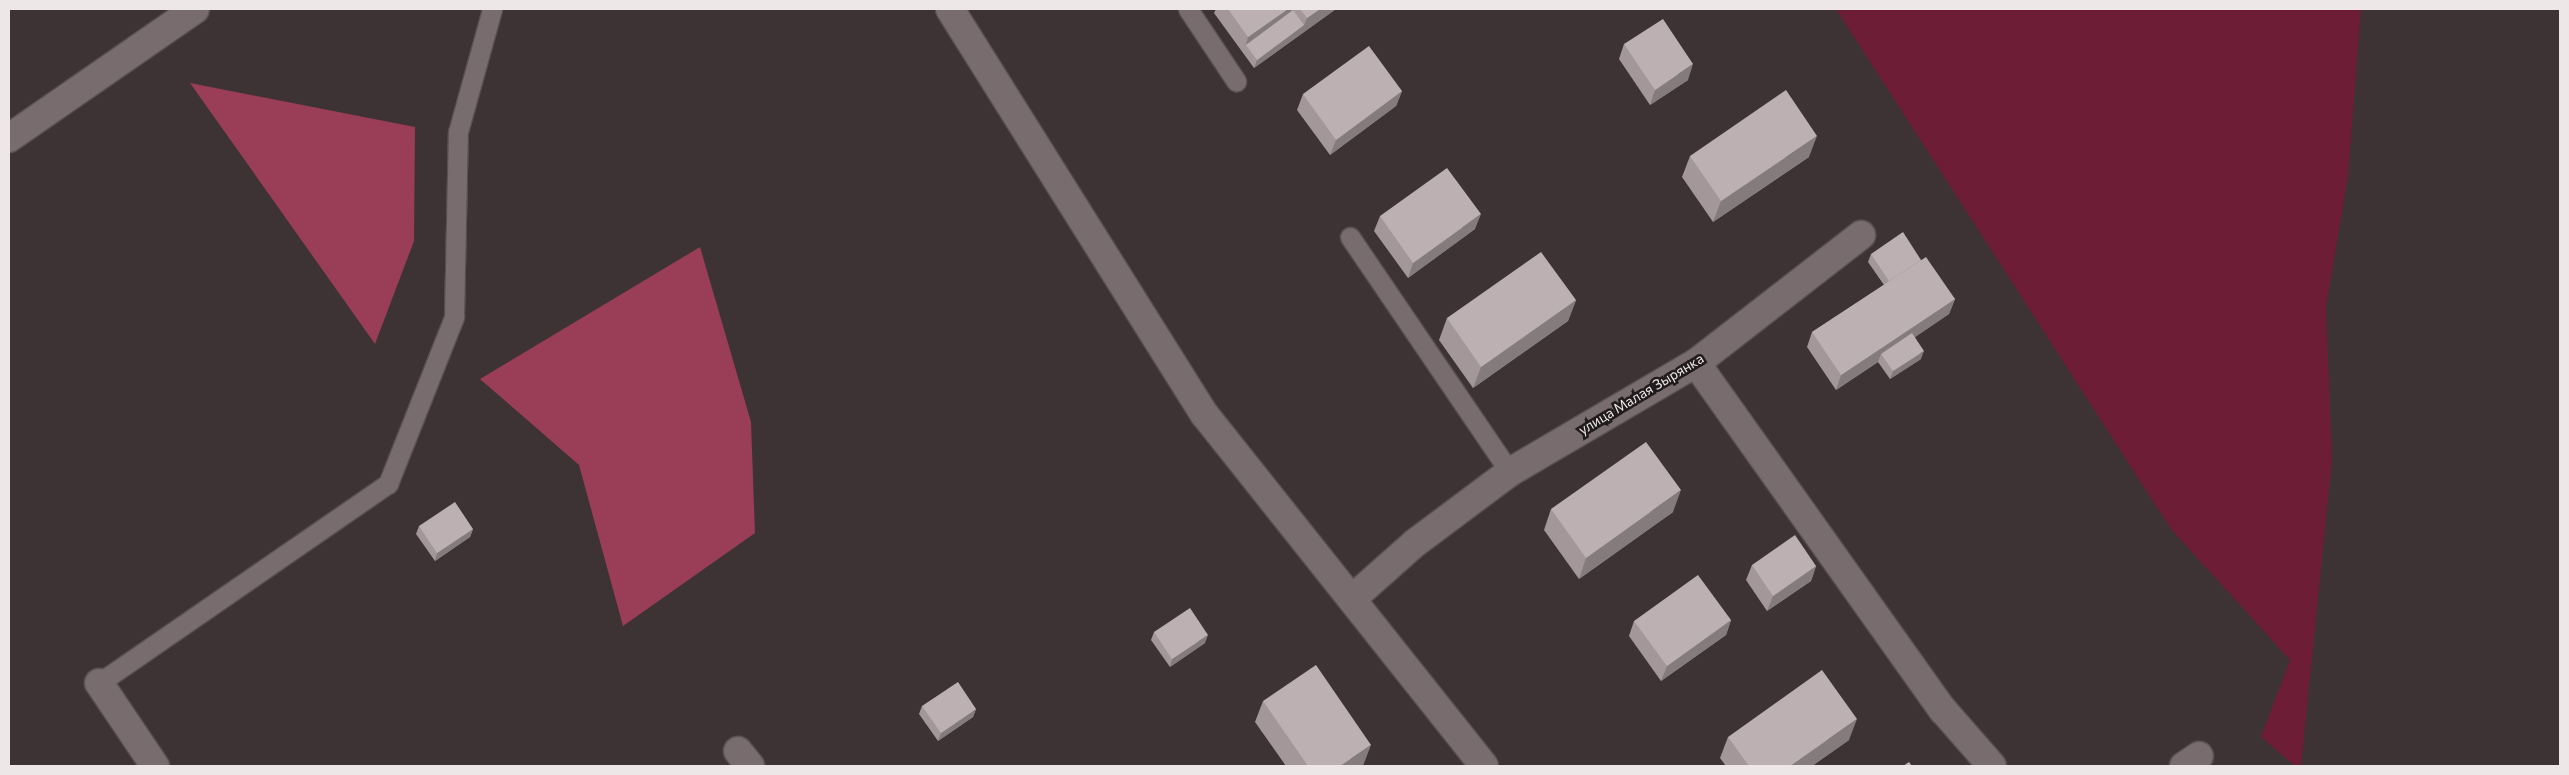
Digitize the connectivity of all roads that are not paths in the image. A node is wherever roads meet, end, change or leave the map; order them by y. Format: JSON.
{"nodes":[{"id":1,"x":195,"y":9,"type":"edge"},
{"id":2,"x":492,"y":9,"type":"edge"},
{"id":3,"x":950,"y":9,"type":"edge"},
{"id":4,"x":1188,"y":9,"type":"edge"},
{"id":5,"x":1236,"y":82,"type":"dead end"},
{"id":6,"x":9,"y":138,"type":"edge"},
{"id":7,"x":1861,"y":235,"type":"dead end"},
{"id":8,"x":1350,"y":237,"type":"dead end"},
{"id":9,"x":1696,"y":363,"type":"junction"},
{"id":10,"x":1510,"y":472,"type":"junction"},
{"id":11,"x":1353,"y":598,"type":"junction"},
{"id":12,"x":99,"y":683,"type":"joint"},
{"id":13,"x":155,"y":766,"type":"edge"},
{"id":14,"x":1484,"y":766,"type":"edge"},
{"id":15,"x":1992,"y":766,"type":"edge"}],
"edges":[{"from":1,"to":6,"type":"street"},
{"from":2,"to":12,"type":"lane"},
{"from":3,"to":11,"type":"street"},
{"from":4,"to":5,"type":"lane"},
{"from":7,"to":9,"type":"street","name":"улица Малая Зырянка"},
{"from":8,"to":10,"type":"lane"},
{"from":9,"to":10,"type":"street","name":"улица Малая Зырянка"},
{"from":9,"to":15,"type":"street"},
{"from":10,"to":11,"type":"street","name":"улица Малая Зырянка"},
{"from":11,"to":14,"type":"street"},
{"from":12,"to":13,"type":"street"}]}
